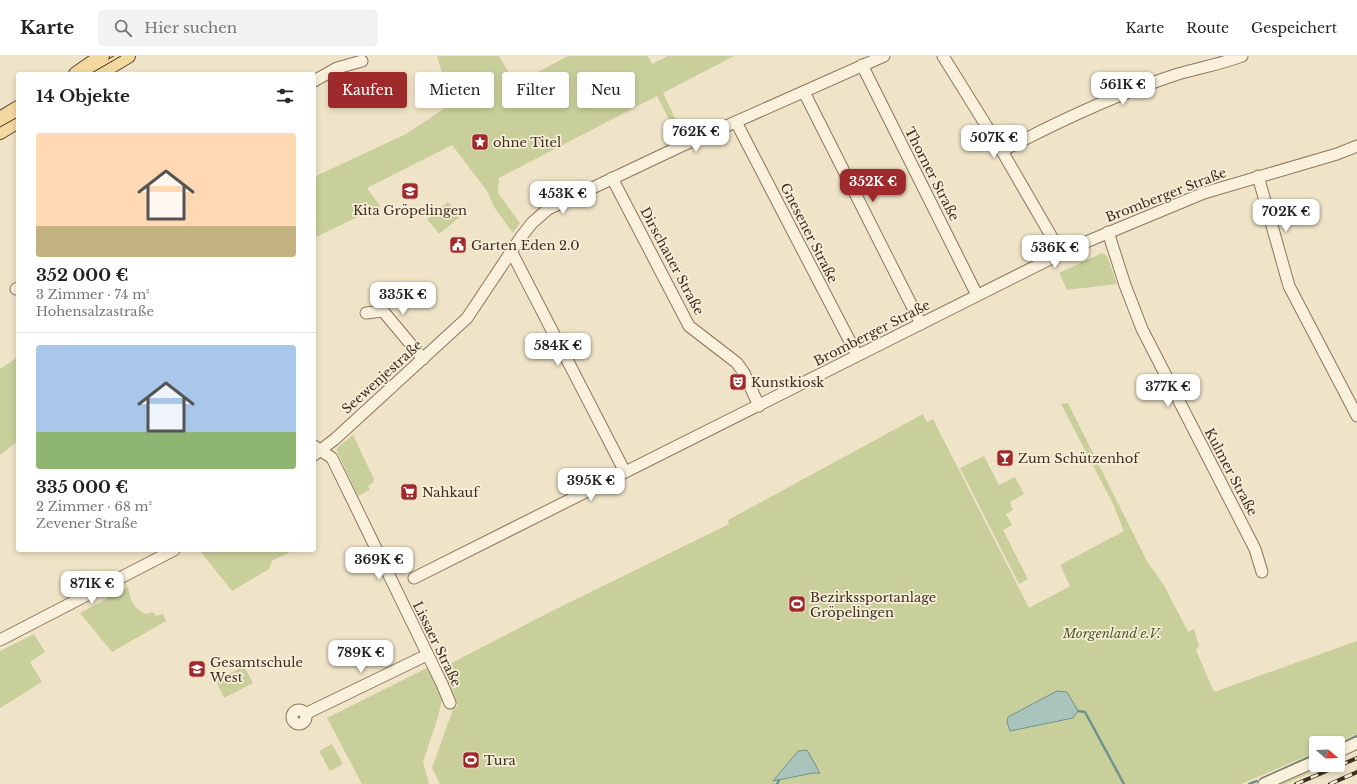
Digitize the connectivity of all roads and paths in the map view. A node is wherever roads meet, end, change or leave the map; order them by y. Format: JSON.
{"nodes":[{"id":1,"x":128,"y":56,"type":"edge"},
{"id":2,"x":884,"y":56,"type":"edge"},
{"id":3,"x":943,"y":56,"type":"edge"},
{"id":4,"x":1242,"y":56,"type":"edge"},
{"id":5,"x":362,"y":61,"type":"dead end"},
{"id":6,"x":98,"y":65,"type":"edge"},
{"id":7,"x":862,"y":65,"type":"junction"},
{"id":8,"x":81,"y":72,"type":"edge"},
{"id":9,"x":316,"y":80,"type":"edge"},
{"id":10,"x":804,"y":92,"type":"junction"},
{"id":11,"x":16,"y":109,"type":"edge"},
{"id":12,"x":0,"y":119,"type":"edge"},
{"id":13,"x":16,"y":122,"type":"edge"},
{"id":14,"x":736,"y":122,"type":"junction"},
{"id":15,"x":0,"y":132,"type":"edge"},
{"id":16,"x":1357,"y":146,"type":"edge"},
{"id":17,"x":1002,"y":151,"type":"junction"},
{"id":18,"x":1258,"y":176,"type":"junction"},
{"id":19,"x":612,"y":178,"type":"junction"},
{"id":20,"x":1108,"y":232,"type":"junction"},
{"id":21,"x":511,"y":251,"type":"junction"},
{"id":22,"x":1061,"y":253,"type":"junction"},
{"id":23,"x":977,"y":295,"type":"junction"},
{"id":24,"x":366,"y":313,"type":"dead end"},
{"id":25,"x":921,"y":324,"type":"junction"},
{"id":26,"x":857,"y":356,"type":"junction"},
{"id":27,"x":423,"y":358,"type":"junction"},
{"id":28,"x":759,"y":406,"type":"junction"},
{"id":29,"x":1357,"y":416,"type":"edge"},
{"id":30,"x":316,"y":450,"type":"edge"},
{"id":31,"x":625,"y":472,"type":"junction"},
{"id":32,"x":170,"y":552,"type":"edge"},
{"id":33,"x":1262,"y":572,"type":"dead end"},
{"id":34,"x":414,"y":578,"type":"dead end"},
{"id":35,"x":0,"y":640,"type":"edge"},
{"id":36,"x":427,"y":655,"type":"junction"},
{"id":37,"x":450,"y":703,"type":"dead end"},
{"id":38,"x":305,"y":714,"type":"dead end"},
{"id":39,"x":1357,"y":743,"type":"edge"},
{"id":40,"x":1345,"y":749,"type":"edge"},
{"id":41,"x":1309,"y":764,"type":"edge"},
{"id":42,"x":1264,"y":784,"type":"edge"}],
"edges":[{"from":1,"to":6,"type":"main road"},
{"from":2,"to":7,"type":"street","name":"Seewenjestraße"},
{"from":3,"to":17,"type":"street"},
{"from":4,"to":17,"type":"street"},
{"from":5,"to":9,"type":"street"},
{"from":6,"to":8,"type":"main road"},
{"from":7,"to":10,"type":"street","name":"Seewenjestraße"},
{"from":7,"to":23,"type":"street","name":"Thorner Straße"},
{"from":10,"to":14,"type":"street","name":"Seewenjestraße"},
{"from":10,"to":25,"type":"street"},
{"from":11,"to":12,"type":"main road"},
{"from":13,"to":15,"type":"main road"},
{"from":14,"to":19,"type":"street","name":"Seewenjestraße"},
{"from":14,"to":26,"type":"street","name":"Gnesener Straße"},
{"from":16,"to":18,"type":"street","name":"Bromberger Straße"},
{"from":17,"to":22,"type":"street"},
{"from":18,"to":20,"type":"street","name":"Bromberger Straße"},
{"from":18,"to":29,"type":"street"},
{"from":19,"to":21,"type":"street","name":"Seewenjestraße"},
{"from":19,"to":28,"type":"street","name":"Dirschauer Straße"},
{"from":20,"to":22,"type":"street","name":"Bromberger Straße"},
{"from":20,"to":33,"type":"street","name":"Kulmer Straße"},
{"from":21,"to":27,"type":"street","name":"Seewenjestraße"},
{"from":21,"to":31,"type":"street"},
{"from":22,"to":23,"type":"street","name":"Bromberger Straße"},
{"from":23,"to":25,"type":"street","name":"Bromberger Straße"},
{"from":24,"to":27,"type":"street"},
{"from":25,"to":26,"type":"street","name":"Bromberger Straße"},
{"from":26,"to":28,"type":"street","name":"Bromberger Straße"},
{"from":27,"to":30,"type":"street","name":"Seewenjestraße"},
{"from":28,"to":31,"type":"street","name":"Bromberger Straße"},
{"from":30,"to":36,"type":"street","name":"Lissaer Straße"},
{"from":31,"to":34,"type":"street","name":"Bromberger Straße"},
{"from":32,"to":35,"type":"street"},
{"from":36,"to":37,"type":"street","name":"Lissaer Straße"},
{"from":36,"to":38,"type":"street"},
{"from":39,"to":40,"type":"street"},
{"from":41,"to":42,"type":"street"}]}
